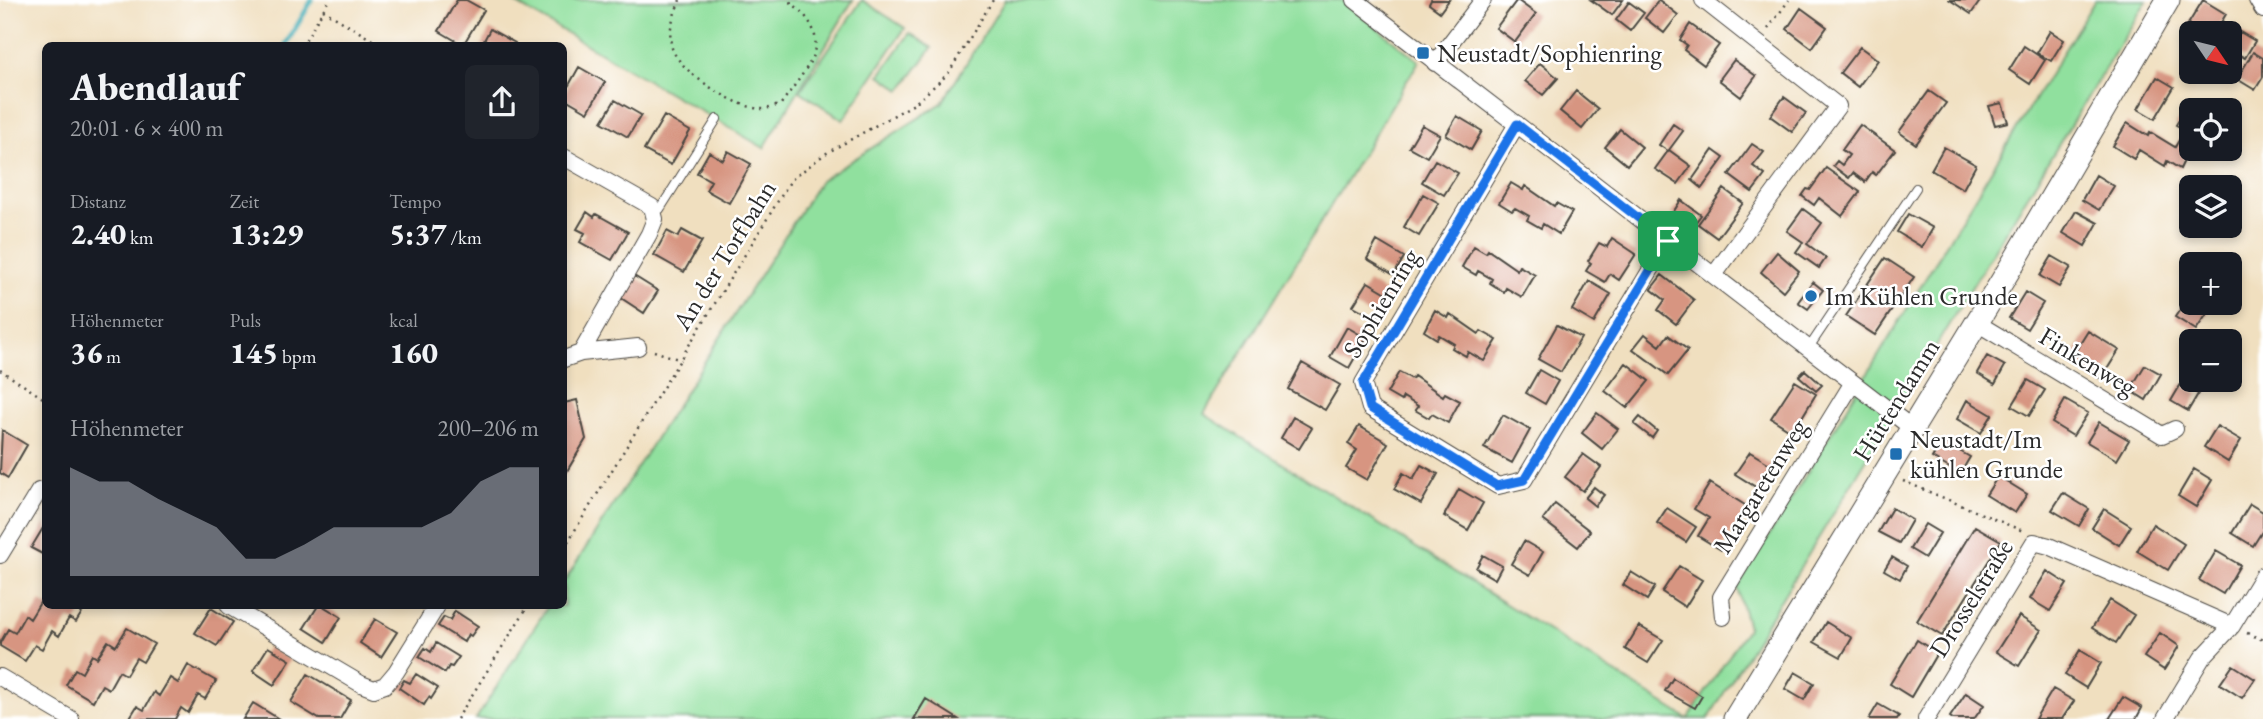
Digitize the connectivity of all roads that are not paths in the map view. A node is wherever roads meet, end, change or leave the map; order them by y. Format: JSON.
{"nodes":[{"id":1,"x":1355,"y":0,"type":"edge"},
{"id":2,"x":1483,"y":0,"type":"edge"},
{"id":3,"x":1703,"y":0,"type":"edge"},
{"id":4,"x":2168,"y":0,"type":"edge"},
{"id":5,"x":2257,"y":0,"type":"edge"},
{"id":6,"x":2263,"y":10,"type":"edge"},
{"id":7,"x":1435,"y":62,"type":"junction"},
{"id":8,"x":717,"y":119,"type":"dead end"},
{"id":9,"x":1517,"y":124,"type":"junction"},
{"id":10,"x":567,"y":159,"type":"edge"},
{"id":11,"x":1916,"y":188,"type":"dead end"},
{"id":12,"x":653,"y":212,"type":"junction"},
{"id":13,"x":1668,"y":241,"type":"junction"},
{"id":14,"x":1714,"y":275,"type":"junction"},
{"id":15,"x":1977,"y":323,"type":"junction"},
{"id":16,"x":638,"y":346,"type":"road end"},
{"id":17,"x":1808,"y":349,"type":"junction"},
{"id":18,"x":580,"y":354,"type":"junction"},
{"id":19,"x":567,"y":358,"type":"edge"},
{"id":20,"x":1852,"y":384,"type":"junction"},
{"id":21,"x":1912,"y":428,"type":"junction"},
{"id":22,"x":2175,"y":429,"type":"dead end"},
{"id":23,"x":42,"y":490,"type":"edge"},
{"id":24,"x":0,"y":555,"type":"edge"},
{"id":25,"x":2263,"y":575,"type":"edge"},
{"id":26,"x":234,"y":609,"type":"edge"},
{"id":27,"x":435,"y":609,"type":"edge"},
{"id":28,"x":1723,"y":617,"type":"dead end"},
{"id":29,"x":2232,"y":626,"type":"junction"},
{"id":30,"x":0,"y":677,"type":"edge"},
{"id":31,"x":71,"y":719,"type":"edge"},
{"id":32,"x":1735,"y":719,"type":"edge"},
{"id":33,"x":1926,"y":719,"type":"edge"},
{"id":34,"x":2165,"y":719,"type":"edge"}],
"edges":[{"from":1,"to":7,"type":"street"},
{"from":2,"to":7,"type":"street"},
{"from":3,"to":14,"type":"street"},
{"from":4,"to":15,"type":"street","name":"Hüttendamm"},
{"from":5,"to":6,"type":"street"},
{"from":7,"to":9,"type":"street"},
{"from":8,"to":12,"type":"lane"},
{"from":9,"to":13,"type":"street"},
{"from":9,"to":13,"type":"street","name":"Sophienring"},
{"from":10,"to":12,"type":"street"},
{"from":11,"to":17,"type":"lane"},
{"from":12,"to":18,"type":"street"},
{"from":13,"to":14,"type":"street"},
{"from":14,"to":17,"type":"street"},
{"from":15,"to":21,"type":"street","name":"Hüttendamm"},
{"from":15,"to":22,"type":"street","name":"Finkenweg"},
{"from":16,"to":18,"type":"street"},
{"from":17,"to":20,"type":"street"},
{"from":18,"to":19,"type":"street"},
{"from":20,"to":21,"type":"street"},
{"from":20,"to":28,"type":"street","name":"Margaretenweg"},
{"from":21,"to":32,"type":"street","name":"Hüttendamm"},
{"from":23,"to":24,"type":"street"},
{"from":25,"to":29,"type":"street"},
{"from":26,"to":27,"type":"street"},
{"from":29,"to":33,"type":"street","name":"Drosselstraße"},
{"from":29,"to":34,"type":"street"},
{"from":30,"to":31,"type":"street"}]}
